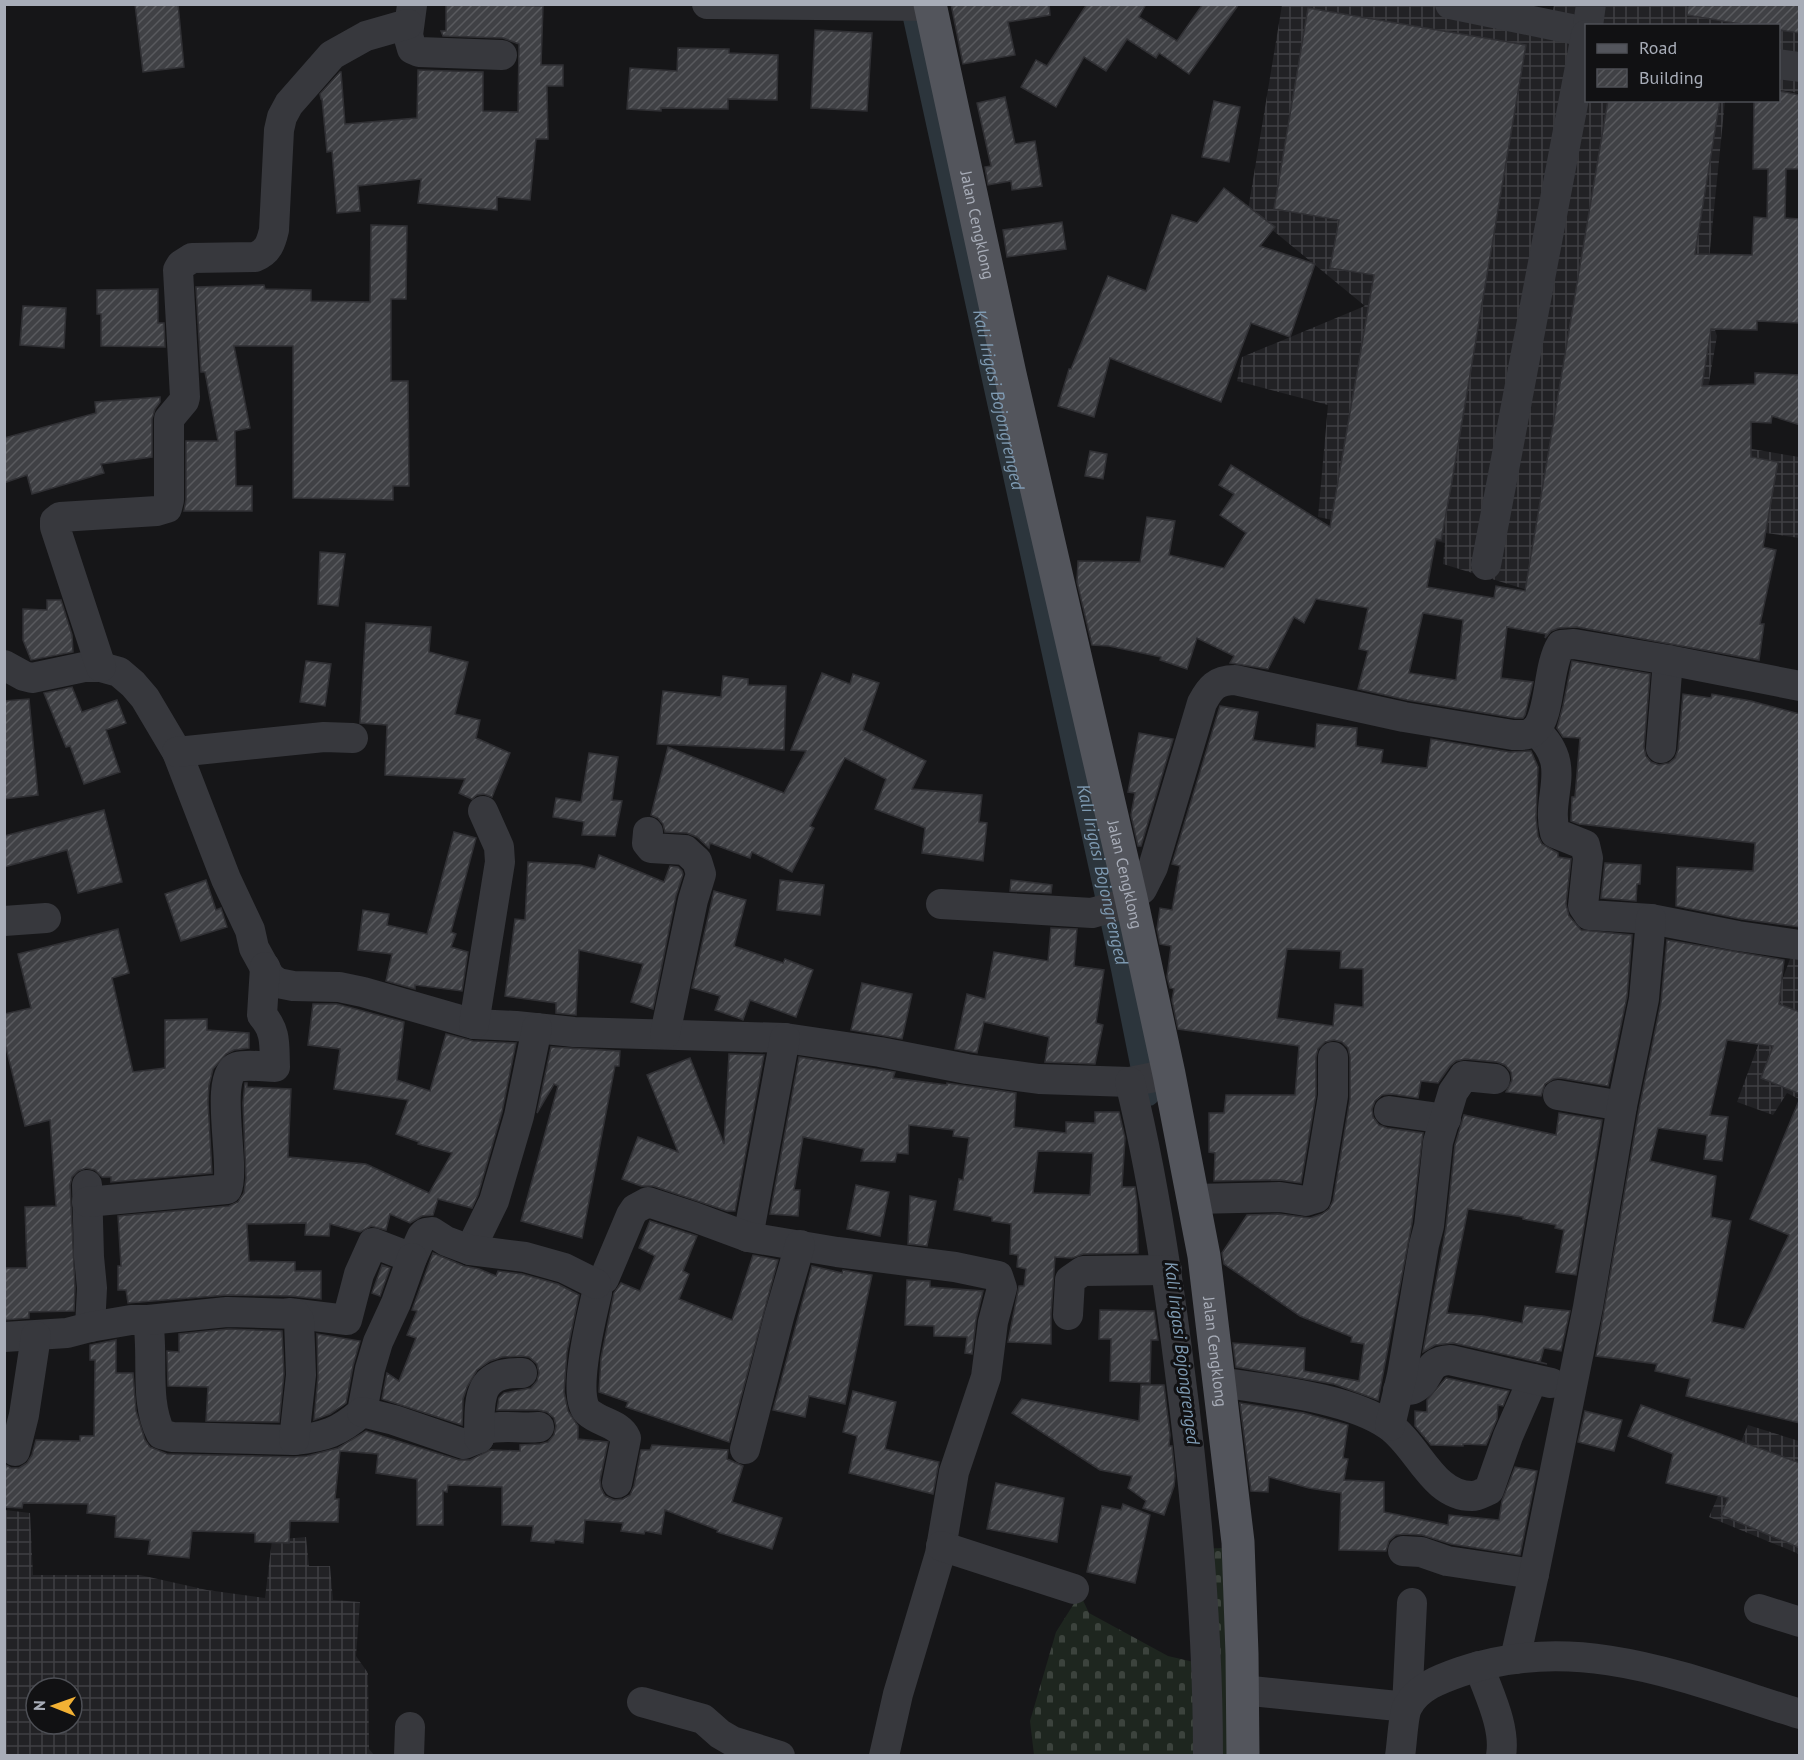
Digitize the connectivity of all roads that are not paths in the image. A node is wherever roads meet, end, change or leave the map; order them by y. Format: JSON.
{"nodes":[{"id":1,"x":707,"y":4,"type":"edge"},
{"id":2,"x":1450,"y":4,"type":"edge"},
{"id":3,"x":1591,"y":4,"type":"edge"},
{"id":4,"x":916,"y":6,"type":"edge"},
{"id":5,"x":410,"y":14,"type":"edge"},
{"id":6,"x":1588,"y":24,"type":"edge"},
{"id":7,"x":1585,"y":34,"type":"edge"},
{"id":8,"x":1585,"y":45,"type":"edge"},
{"id":9,"x":502,"y":55,"type":"dead end"},
{"id":10,"x":1780,"y":64,"type":"edge"},
{"id":11,"x":1800,"y":67,"type":"edge"},
{"id":12,"x":1486,"y":565,"type":"dead end"},
{"id":13,"x":1668,"y":660,"type":"junction"},
{"id":14,"x":4,"y":664,"type":"edge"},
{"id":15,"x":101,"y":667,"type":"junction"},
{"id":16,"x":1800,"y":687,"type":"edge"},
{"id":17,"x":1535,"y":730,"type":"junction"},
{"id":18,"x":353,"y":738,"type":"dead end"},
{"id":19,"x":1661,"y":748,"type":"dead end"},
{"id":20,"x":177,"y":752,"type":"junction"},
{"id":21,"x":483,"y":811,"type":"dead end"},
{"id":22,"x":648,"y":832,"type":"dead end"},
{"id":23,"x":941,"y":904,"type":"dead end"},
{"id":24,"x":1114,"y":905,"type":"junction"},
{"id":25,"x":46,"y":918,"type":"dead end"},
{"id":26,"x":1651,"y":920,"type":"junction"},
{"id":27,"x":4,"y":921,"type":"edge"},
{"id":28,"x":1800,"y":945,"type":"edge"},
{"id":29,"x":265,"y":967,"type":"junction"},
{"id":30,"x":474,"y":1024,"type":"junction"},
{"id":31,"x":537,"y":1028,"type":"junction"},
{"id":32,"x":665,"y":1034,"type":"junction"},
{"id":33,"x":785,"y":1038,"type":"junction"},
{"id":34,"x":1333,"y":1057,"type":"dead end"},
{"id":35,"x":1150,"y":1078,"type":"junction"},
{"id":36,"x":1495,"y":1079,"type":"dead end"},
{"id":37,"x":1558,"y":1095,"type":"dead end"},
{"id":38,"x":1622,"y":1106,"type":"junction"},
{"id":39,"x":1389,"y":1111,"type":"dead end"},
{"id":40,"x":1446,"y":1119,"type":"junction"},
{"id":41,"x":1193,"y":1199,"type":"junction"},
{"id":42,"x":748,"y":1237,"type":"junction"},
{"id":43,"x":800,"y":1245,"type":"junction"},
{"id":44,"x":470,"y":1250,"type":"junction"},
{"id":45,"x":1202,"y":1256,"type":"junction"},
{"id":46,"x":412,"y":1258,"type":"junction"},
{"id":47,"x":1167,"y":1263,"type":"junction"},
{"id":48,"x":596,"y":1284,"type":"junction"},
{"id":49,"x":289,"y":1313,"type":"junction"},
{"id":50,"x":1068,"y":1315,"type":"dead end"},
{"id":51,"x":148,"y":1320,"type":"junction"},
{"id":52,"x":90,"y":1326,"type":"junction"},
{"id":53,"x":36,"y":1336,"type":"junction"},
{"id":54,"x":4,"y":1337,"type":"edge"},
{"id":55,"x":522,"y":1373,"type":"dead end"},
{"id":56,"x":1533,"y":1379,"type":"junction"},
{"id":57,"x":1220,"y":1382,"type":"junction"},
{"id":58,"x":1572,"y":1388,"type":"junction"},
{"id":59,"x":1398,"y":1390,"type":"junction"},
{"id":60,"x":362,"y":1412,"type":"junction"},
{"id":61,"x":1390,"y":1426,"type":"junction"},
{"id":62,"x":539,"y":1427,"type":"dead end"},
{"id":63,"x":1205,"y":1428,"type":"junction"},
{"id":64,"x":479,"y":1438,"type":"junction"},
{"id":65,"x":294,"y":1440,"type":"junction"},
{"id":66,"x":745,"y":1449,"type":"dead end"},
{"id":67,"x":15,"y":1451,"type":"dead end"},
{"id":68,"x":617,"y":1483,"type":"dead end"},
{"id":69,"x":1217,"y":1544,"type":"junction"},
{"id":70,"x":941,"y":1546,"type":"junction"},
{"id":71,"x":1403,"y":1551,"type":"dead end"},
{"id":72,"x":1534,"y":1574,"type":"junction"},
{"id":73,"x":1074,"y":1589,"type":"dead end"},
{"id":74,"x":1412,"y":1603,"type":"dead end"},
{"id":75,"x":1759,"y":1609,"type":"dead end"},
{"id":76,"x":1800,"y":1622,"type":"edge"},
{"id":77,"x":1515,"y":1659,"type":"junction"},
{"id":78,"x":1479,"y":1666,"type":"junction"},
{"id":79,"x":1242,"y":1690,"type":"junction"},
{"id":80,"x":642,"y":1702,"type":"dead end"},
{"id":81,"x":1407,"y":1707,"type":"junction"},
{"id":82,"x":1800,"y":1714,"type":"edge"},
{"id":83,"x":780,"y":1755,"type":"edge"},
{"id":84,"x":884,"y":1755,"type":"edge"},
{"id":85,"x":1208,"y":1755,"type":"edge"},
{"id":86,"x":1243,"y":1755,"type":"edge"},
{"id":87,"x":1400,"y":1755,"type":"edge"},
{"id":88,"x":1501,"y":1755,"type":"edge"}],
"edges":[{"from":1,"to":4,"type":"street"},
{"from":2,"to":7,"type":"street"},
{"from":3,"to":6,"type":"street"},
{"from":4,"to":24,"type":"main road","name":"Jalan Cengklong"},
{"from":5,"to":9,"type":"street"},
{"from":5,"to":15,"type":"street"},
{"from":8,"to":12,"type":"street"},
{"from":10,"to":11,"type":"street"},
{"from":13,"to":16,"type":"street"},
{"from":13,"to":17,"type":"street"},
{"from":13,"to":19,"type":"street"},
{"from":14,"to":15,"type":"street"},
{"from":15,"to":20,"type":"street"},
{"from":17,"to":24,"type":"street"},
{"from":17,"to":26,"type":"street"},
{"from":18,"to":20,"type":"street"},
{"from":20,"to":29,"type":"street"},
{"from":21,"to":30,"type":"street"},
{"from":22,"to":32,"type":"street"},
{"from":23,"to":24,"type":"street"},
{"from":24,"to":35,"type":"main road","name":"Jalan Cengklong"},
{"from":25,"to":27,"type":"street"},
{"from":26,"to":28,"type":"street"},
{"from":26,"to":38,"type":"street"},
{"from":29,"to":30,"type":"street"},
{"from":29,"to":52,"type":"street"},
{"from":30,"to":31,"type":"street"},
{"from":31,"to":32,"type":"street"},
{"from":31,"to":44,"type":"street"},
{"from":32,"to":33,"type":"street"},
{"from":33,"to":35,"type":"street"},
{"from":33,"to":42,"type":"street"},
{"from":34,"to":41,"type":"street"},
{"from":35,"to":41,"type":"main road","name":"Jalan Cengklong"},
{"from":35,"to":47,"type":"street"},
{"from":36,"to":40,"type":"street"},
{"from":37,"to":38,"type":"street"},
{"from":38,"to":58,"type":"street"},
{"from":39,"to":40,"type":"street"},
{"from":40,"to":59,"type":"street"},
{"from":41,"to":45,"type":"main road","name":"Jalan Cengklong"},
{"from":42,"to":43,"type":"street"},
{"from":42,"to":48,"type":"street"},
{"from":43,"to":66,"type":"street"},
{"from":43,"to":70,"type":"street"},
{"from":44,"to":46,"type":"street"},
{"from":44,"to":48,"type":"street"},
{"from":45,"to":47,"type":"street"},
{"from":45,"to":57,"type":"main road","name":"Jalan Cengklong"},
{"from":46,"to":49,"type":"street"},
{"from":46,"to":60,"type":"street"},
{"from":47,"to":50,"type":"street"},
{"from":47,"to":63,"type":"street"},
{"from":48,"to":68,"type":"street"},
{"from":49,"to":51,"type":"street"},
{"from":49,"to":65,"type":"street"},
{"from":51,"to":52,"type":"street"},
{"from":51,"to":65,"type":"street"},
{"from":52,"to":53,"type":"street"},
{"from":53,"to":54,"type":"street"},
{"from":53,"to":67,"type":"street"},
{"from":55,"to":64,"type":"street"},
{"from":56,"to":58,"type":"street"},
{"from":56,"to":59,"type":"street"},
{"from":56,"to":61,"type":"street"},
{"from":57,"to":61,"type":"street"},
{"from":57,"to":63,"type":"main road","name":"Jalan Cengklong"},
{"from":58,"to":72,"type":"street"},
{"from":59,"to":61,"type":"street"},
{"from":60,"to":64,"type":"street"},
{"from":60,"to":65,"type":"street"},
{"from":62,"to":64,"type":"street"},
{"from":63,"to":69,"type":"main road","name":"Jalan Cengklong"},
{"from":69,"to":79,"type":"main road","name":"Jalan Cengklong"},
{"from":69,"to":85,"type":"street"},
{"from":70,"to":73,"type":"street"},
{"from":70,"to":84,"type":"street"},
{"from":71,"to":72,"type":"street"},
{"from":72,"to":77,"type":"street"},
{"from":74,"to":81,"type":"street"},
{"from":75,"to":76,"type":"street"},
{"from":77,"to":78,"type":"street"},
{"from":77,"to":82,"type":"street"},
{"from":78,"to":81,"type":"street"},
{"from":78,"to":88,"type":"street"},
{"from":79,"to":81,"type":"street"},
{"from":79,"to":86,"type":"main road","name":"Jalan Cengklong"},
{"from":80,"to":83,"type":"street"},
{"from":81,"to":87,"type":"street"}]}
